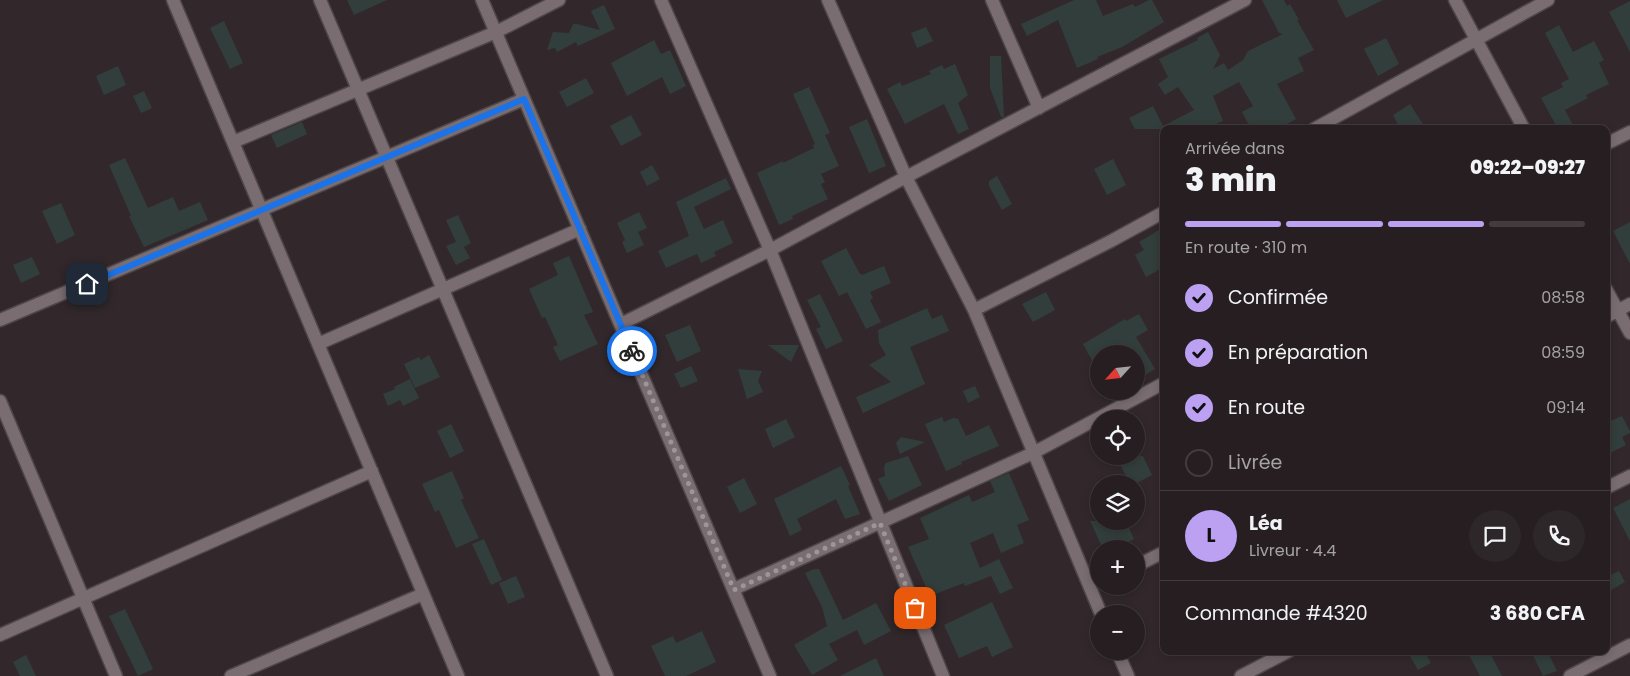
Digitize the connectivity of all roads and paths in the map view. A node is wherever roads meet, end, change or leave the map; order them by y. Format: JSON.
{"nodes":[{"id":1,"x":173,"y":0,"type":"edge"},
{"id":2,"x":320,"y":0,"type":"edge"},
{"id":3,"x":482,"y":0,"type":"edge"},
{"id":4,"x":558,"y":0,"type":"edge"},
{"id":5,"x":661,"y":0,"type":"edge"},
{"id":6,"x":828,"y":0,"type":"edge"},
{"id":7,"x":992,"y":0,"type":"edge"},
{"id":8,"x":1245,"y":0,"type":"edge"},
{"id":9,"x":1455,"y":0,"type":"edge"},
{"id":10,"x":1548,"y":0,"type":"edge"},
{"id":11,"x":496,"y":32,"type":"junction"},
{"id":12,"x":1476,"y":40,"type":"junction"},
{"id":13,"x":358,"y":90,"type":"junction"},
{"id":14,"x":524,"y":99,"type":"junction"},
{"id":15,"x":1039,"y":108,"type":"junction"},
{"id":16,"x":1321,"y":125,"type":"edge"},
{"id":17,"x":1522,"y":125,"type":"edge"},
{"id":18,"x":1630,"y":132,"type":"edge"},
{"id":19,"x":233,"y":142,"type":"junction"},
{"id":20,"x":1610,"y":142,"type":"edge"},
{"id":21,"x":387,"y":157,"type":"junction"},
{"id":22,"x":906,"y":177,"type":"junction"},
{"id":23,"x":262,"y":210,"type":"junction"},
{"id":24,"x":1160,"y":214,"type":"edge"},
{"id":25,"x":580,"y":228,"type":"junction"},
{"id":26,"x":770,"y":250,"type":"junction"},
{"id":27,"x":443,"y":289,"type":"junction"},
{"id":28,"x":1630,"y":304,"type":"edge"},
{"id":29,"x":974,"y":310,"type":"junction"},
{"id":30,"x":1612,"y":314,"type":"edge"},
{"id":31,"x":0,"y":320,"type":"edge"},
{"id":32,"x":620,"y":324,"type":"junction"},
{"id":33,"x":1630,"y":333,"type":"edge"},
{"id":34,"x":318,"y":344,"type":"junction"},
{"id":35,"x":1160,"y":384,"type":"edge"},
{"id":36,"x":0,"y":401,"type":"edge"},
{"id":37,"x":1034,"y":453,"type":"junction"},
{"id":38,"x":372,"y":471,"type":"junction"},
{"id":39,"x":1630,"y":476,"type":"edge"},
{"id":40,"x":1610,"y":486,"type":"edge"},
{"id":41,"x":880,"y":523,"type":"junction"},
{"id":42,"x":1160,"y":554,"type":"edge"},
{"id":43,"x":1145,"y":562,"type":"edge"},
{"id":44,"x":1090,"y":577,"type":"edge"},
{"id":45,"x":734,"y":590,"type":"junction"},
{"id":46,"x":423,"y":594,"type":"junction"},
{"id":47,"x":83,"y":598,"type":"junction"},
{"id":48,"x":0,"y":635,"type":"edge"},
{"id":49,"x":1630,"y":645,"type":"edge"},
{"id":50,"x":1281,"y":655,"type":"edge"},
{"id":51,"x":1121,"y":660,"type":"edge"},
{"id":52,"x":116,"y":676,"type":"edge"},
{"id":53,"x":231,"y":676,"type":"edge"},
{"id":54,"x":458,"y":676,"type":"edge"},
{"id":55,"x":607,"y":676,"type":"edge"},
{"id":56,"x":770,"y":676,"type":"edge"},
{"id":57,"x":943,"y":676,"type":"edge"},
{"id":58,"x":1128,"y":676,"type":"edge"},
{"id":59,"x":1241,"y":676,"type":"edge"},
{"id":60,"x":1570,"y":676,"type":"edge"}],
"edges":[{"from":1,"to":19,"type":"street"},
{"from":2,"to":13,"type":"street"},
{"from":3,"to":11,"type":"street"},
{"from":4,"to":11,"type":"street"},
{"from":5,"to":26,"type":"street"},
{"from":6,"to":22,"type":"street"},
{"from":7,"to":15,"type":"street"},
{"from":8,"to":15,"type":"street"},
{"from":9,"to":12,"type":"street"},
{"from":10,"to":12,"type":"street"},
{"from":11,"to":13,"type":"street"},
{"from":11,"to":14,"type":"street"},
{"from":12,"to":16,"type":"street"},
{"from":12,"to":17,"type":"street"},
{"from":13,"to":19,"type":"street"},
{"from":13,"to":21,"type":"street"},
{"from":14,"to":21,"type":"street"},
{"from":14,"to":25,"type":"street"},
{"from":15,"to":22,"type":"street"},
{"from":18,"to":20,"type":"street"},
{"from":19,"to":23,"type":"street"},
{"from":21,"to":23,"type":"street"},
{"from":21,"to":27,"type":"street"},
{"from":22,"to":26,"type":"street"},
{"from":22,"to":29,"type":"street"},
{"from":23,"to":31,"type":"street"},
{"from":23,"to":34,"type":"street"},
{"from":24,"to":29,"type":"street"},
{"from":25,"to":27,"type":"street"},
{"from":25,"to":32,"type":"street"},
{"from":26,"to":32,"type":"street"},
{"from":26,"to":41,"type":"street"},
{"from":27,"to":34,"type":"street"},
{"from":27,"to":55,"type":"street"},
{"from":28,"to":30,"type":"street"},
{"from":29,"to":37,"type":"street"},
{"from":30,"to":33,"type":"street"},
{"from":32,"to":45,"type":"street"},
{"from":34,"to":38,"type":"street"},
{"from":35,"to":37,"type":"street"},
{"from":36,"to":47,"type":"street"},
{"from":37,"to":41,"type":"street"},
{"from":37,"to":44,"type":"street"},
{"from":38,"to":46,"type":"street"},
{"from":38,"to":47,"type":"street"},
{"from":39,"to":40,"type":"street"},
{"from":41,"to":45,"type":"street"},
{"from":41,"to":57,"type":"street"},
{"from":42,"to":43,"type":"street"},
{"from":45,"to":56,"type":"street"},
{"from":46,"to":53,"type":"street"},
{"from":46,"to":54,"type":"street"},
{"from":47,"to":48,"type":"street"},
{"from":47,"to":52,"type":"street"},
{"from":49,"to":60,"type":"street"},
{"from":50,"to":59,"type":"street"},
{"from":51,"to":58,"type":"street"}]}
